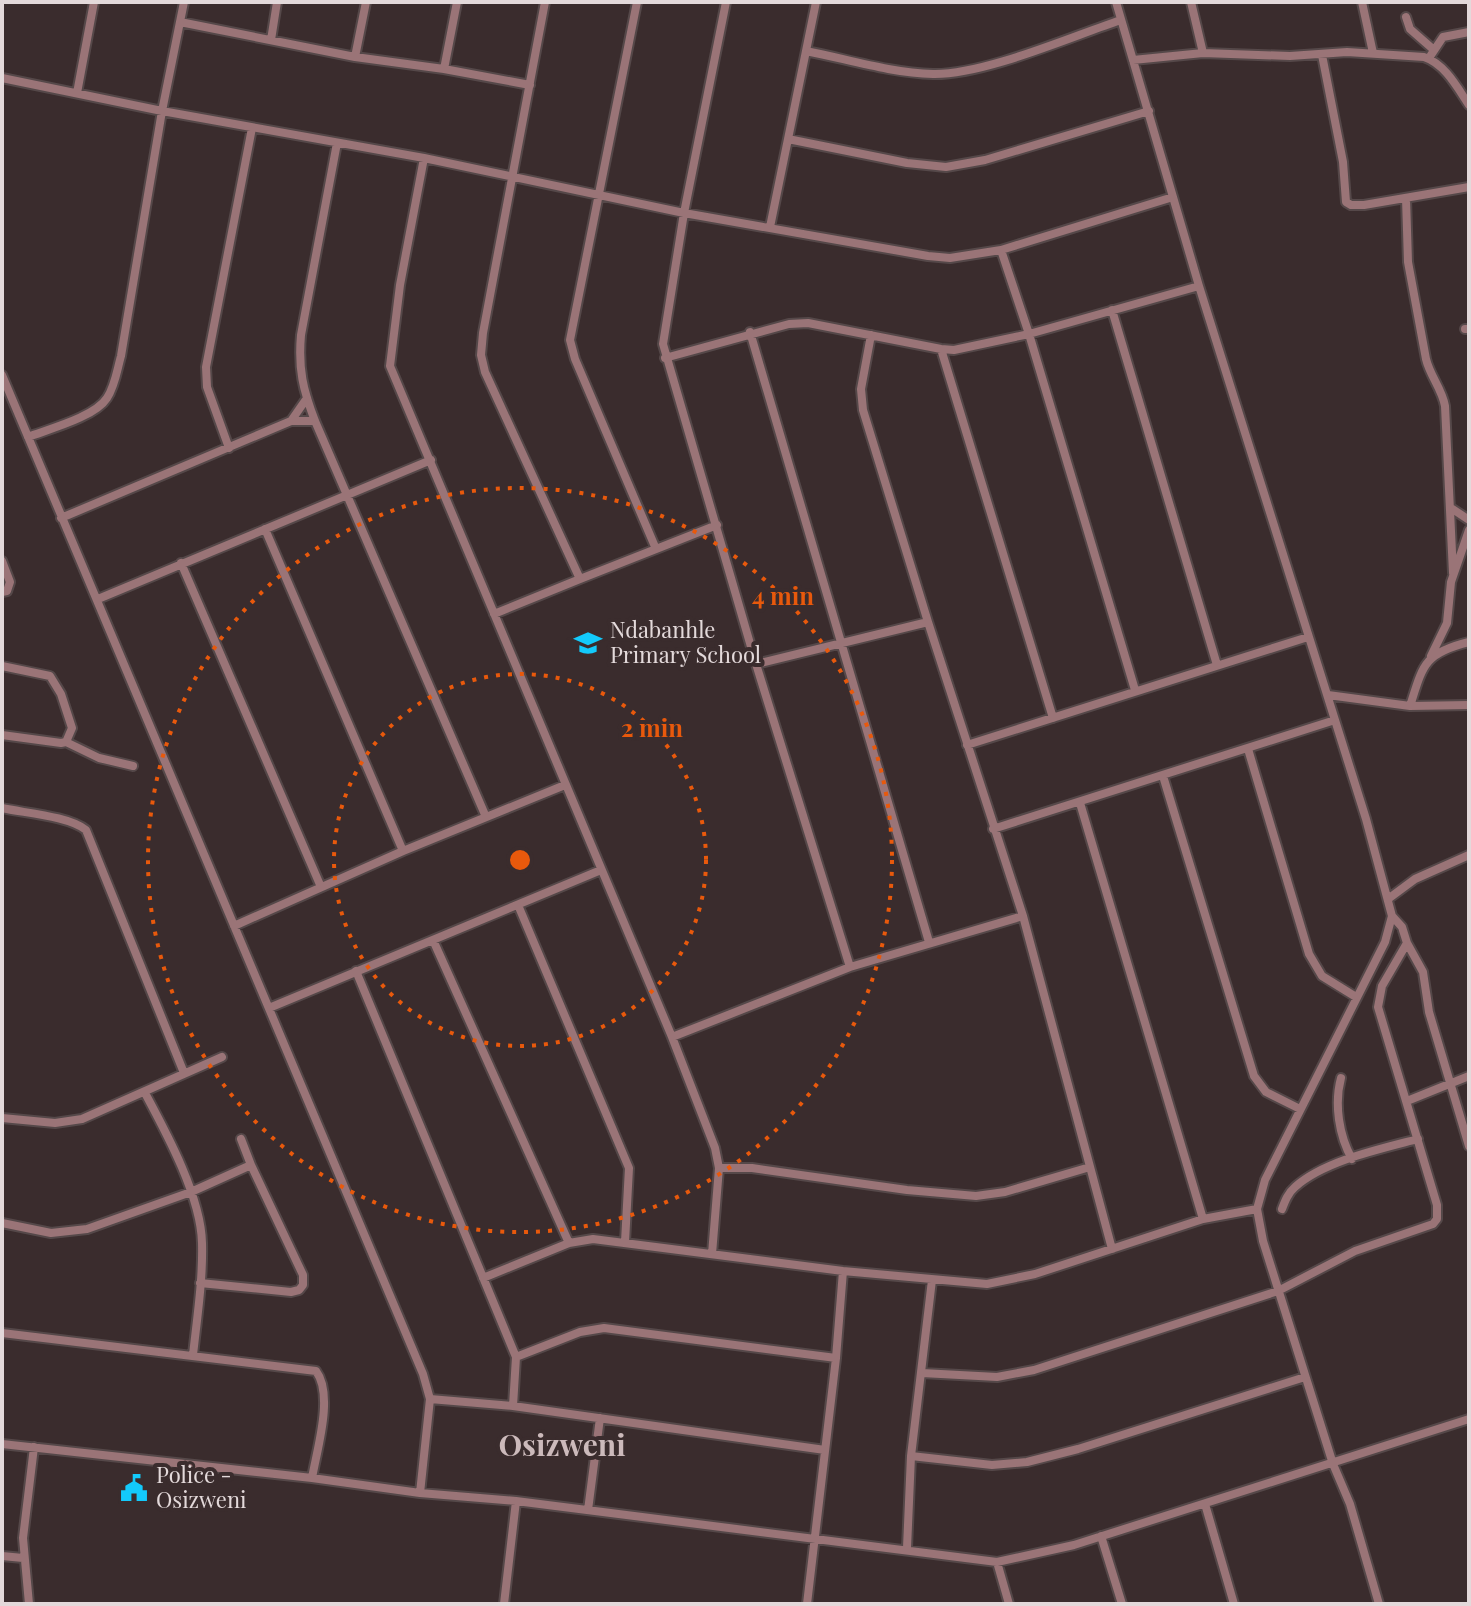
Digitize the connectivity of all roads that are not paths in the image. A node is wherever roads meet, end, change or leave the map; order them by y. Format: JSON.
{"nodes":[{"id":1,"x":94,"y":2,"type":"edge"},
{"id":2,"x":184,"y":2,"type":"edge"},
{"id":3,"x":277,"y":2,"type":"edge"},
{"id":4,"x":366,"y":2,"type":"edge"},
{"id":5,"x":457,"y":2,"type":"edge"},
{"id":6,"x":545,"y":2,"type":"edge"},
{"id":7,"x":637,"y":2,"type":"edge"},
{"id":8,"x":726,"y":2,"type":"edge"},
{"id":9,"x":816,"y":2,"type":"edge"},
{"id":10,"x":1116,"y":2,"type":"edge"},
{"id":11,"x":1191,"y":2,"type":"edge"},
{"id":12,"x":1362,"y":2,"type":"edge"},
{"id":13,"x":1406,"y":17,"type":"dead end"},
{"id":14,"x":1121,"y":20,"type":"junction"},
{"id":15,"x":180,"y":22,"type":"junction"},
{"id":16,"x":1469,"y":32,"type":"edge"},
{"id":17,"x":271,"y":40,"type":"junction"},
{"id":18,"x":806,"y":51,"type":"junction"},
{"id":19,"x":1203,"y":53,"type":"junction"},
{"id":20,"x":1373,"y":53,"type":"junction"},
{"id":21,"x":1431,"y":54,"type":"junction"},
{"id":22,"x":1322,"y":55,"type":"junction"},
{"id":23,"x":355,"y":57,"type":"junction"},
{"id":24,"x":1133,"y":60,"type":"junction"},
{"id":25,"x":444,"y":69,"type":"junction"},
{"id":26,"x":2,"y":78,"type":"edge"},
{"id":27,"x":530,"y":85,"type":"junction"},
{"id":28,"x":77,"y":93,"type":"junction"},
{"id":29,"x":1469,"y":105,"type":"edge"},
{"id":30,"x":162,"y":111,"type":"junction"},
{"id":31,"x":1149,"y":111,"type":"junction"},
{"id":32,"x":252,"y":128,"type":"junction"},
{"id":33,"x":788,"y":139,"type":"junction"},
{"id":34,"x":337,"y":143,"type":"junction"},
{"id":35,"x":424,"y":158,"type":"junction"},
{"id":36,"x":513,"y":176,"type":"junction"},
{"id":37,"x":1469,"y":187,"type":"edge"},
{"id":38,"x":597,"y":193,"type":"junction"},
{"id":39,"x":1173,"y":197,"type":"junction"},
{"id":40,"x":1406,"y":198,"type":"junction"},
{"id":41,"x":684,"y":213,"type":"junction"},
{"id":42,"x":770,"y":227,"type":"junction"},
{"id":43,"x":1001,"y":250,"type":"junction"},
{"id":44,"x":1199,"y":286,"type":"junction"},
{"id":45,"x":1112,"y":310,"type":"junction"},
{"id":46,"x":750,"y":332,"type":"junction"},
{"id":47,"x":1029,"y":334,"type":"junction"},
{"id":48,"x":871,"y":335,"type":"junction"},
{"id":49,"x":941,"y":349,"type":"junction"},
{"id":50,"x":665,"y":358,"type":"junction"},
{"id":51,"x":2,"y":375,"type":"edge"},
{"id":52,"x":307,"y":398,"type":"junction"},
{"id":53,"x":291,"y":421,"type":"junction"},
{"id":54,"x":315,"y":421,"type":"junction"},
{"id":55,"x":28,"y":437,"type":"junction"},
{"id":56,"x":229,"y":448,"type":"junction"},
{"id":57,"x":431,"y":460,"type":"junction"},
{"id":58,"x":348,"y":495,"type":"junction"},
{"id":59,"x":1451,"y":508,"type":"junction"},
{"id":60,"x":61,"y":518,"type":"junction"},
{"id":61,"x":1469,"y":520,"type":"edge"},
{"id":62,"x":717,"y":525,"type":"junction"},
{"id":63,"x":265,"y":529,"type":"junction"},
{"id":64,"x":1469,"y":530,"type":"edge"},
{"id":65,"x":656,"y":549,"type":"junction"},
{"id":66,"x":2,"y":561,"type":"edge"},
{"id":67,"x":181,"y":563,"type":"junction"},
{"id":68,"x":1453,"y":573,"type":"junction"},
{"id":69,"x":580,"y":579,"type":"junction"},
{"id":70,"x":2,"y":592,"type":"edge"},
{"id":71,"x":98,"y":599,"type":"junction"},
{"id":72,"x":494,"y":614,"type":"junction"},
{"id":73,"x":928,"y":622,"type":"junction"},
{"id":74,"x":1308,"y":637,"type":"junction"},
{"id":75,"x":840,"y":642,"type":"junction"},
{"id":76,"x":1469,"y":642,"type":"edge"},
{"id":77,"x":1431,"y":656,"type":"junction"},
{"id":78,"x":756,"y":664,"type":"junction"},
{"id":79,"x":1217,"y":665,"type":"junction"},
{"id":80,"x":2,"y":666,"type":"edge"},
{"id":81,"x":1135,"y":690,"type":"junction"},
{"id":82,"x":1328,"y":695,"type":"junction"},
{"id":83,"x":1469,"y":705,"type":"edge"},
{"id":84,"x":1410,"y":706,"type":"junction"},
{"id":85,"x":1053,"y":718,"type":"junction"},
{"id":86,"x":1335,"y":720,"type":"junction"},
{"id":87,"x":2,"y":735,"type":"edge"},
{"id":88,"x":66,"y":742,"type":"junction"},
{"id":89,"x":967,"y":745,"type":"junction"},
{"id":90,"x":1248,"y":749,"type":"junction"},
{"id":91,"x":133,"y":766,"type":"dead end"},
{"id":92,"x":1163,"y":776,"type":"junction"},
{"id":93,"x":565,"y":785,"type":"junction"},
{"id":94,"x":1080,"y":803,"type":"junction"},
{"id":95,"x":2,"y":808,"type":"edge"},
{"id":96,"x":486,"y":817,"type":"junction"},
{"id":97,"x":993,"y":829,"type":"junction"},
{"id":98,"x":403,"y":851,"type":"junction"},
{"id":99,"x":1469,"y":855,"type":"edge"},
{"id":100,"x":601,"y":870,"type":"junction"},
{"id":101,"x":321,"y":887,"type":"junction"},
{"id":102,"x":1388,"y":899,"type":"junction"},
{"id":103,"x":518,"y":905,"type":"junction"},
{"id":104,"x":1023,"y":916,"type":"junction"},
{"id":105,"x":1392,"y":916,"type":"junction"},
{"id":106,"x":234,"y":926,"type":"junction"},
{"id":107,"x":433,"y":940,"type":"junction"},
{"id":108,"x":929,"y":942,"type":"junction"},
{"id":109,"x":1407,"y":943,"type":"junction"},
{"id":110,"x":850,"y":967,"type":"junction"},
{"id":111,"x":356,"y":971,"type":"junction"},
{"id":112,"x":1356,"y":997,"type":"junction"},
{"id":113,"x":269,"y":1008,"type":"junction"},
{"id":114,"x":672,"y":1037,"type":"junction"},
{"id":115,"x":222,"y":1057,"type":"dead end"},
{"id":116,"x":184,"y":1073,"type":"junction"},
{"id":117,"x":1469,"y":1076,"type":"edge"},
{"id":118,"x":1341,"y":1078,"type":"dead end"},
{"id":119,"x":1452,"y":1084,"type":"junction"},
{"id":120,"x":145,"y":1093,"type":"junction"},
{"id":121,"x":1407,"y":1101,"type":"junction"},
{"id":122,"x":1300,"y":1109,"type":"junction"},
{"id":123,"x":2,"y":1118,"type":"edge"},
{"id":124,"x":241,"y":1139,"type":"dead end"},
{"id":125,"x":1418,"y":1139,"type":"junction"},
{"id":126,"x":1469,"y":1146,"type":"edge"},
{"id":127,"x":1352,"y":1159,"type":"junction"},
{"id":128,"x":251,"y":1165,"type":"junction"},
{"id":129,"x":1090,"y":1167,"type":"junction"},
{"id":130,"x":719,"y":1168,"type":"junction"},
{"id":131,"x":191,"y":1192,"type":"junction"},
{"id":132,"x":1257,"y":1209,"type":"junction"},
{"id":133,"x":1282,"y":1209,"type":"dead end"},
{"id":134,"x":1203,"y":1219,"type":"junction"},
{"id":135,"x":2,"y":1223,"type":"edge"},
{"id":136,"x":625,"y":1242,"type":"junction"},
{"id":137,"x":569,"y":1243,"type":"junction"},
{"id":138,"x":1112,"y":1249,"type":"junction"},
{"id":139,"x":712,"y":1254,"type":"junction"},
{"id":140,"x":843,"y":1271,"type":"junction"},
{"id":141,"x":483,"y":1278,"type":"junction"},
{"id":142,"x":932,"y":1280,"type":"junction"},
{"id":143,"x":200,"y":1283,"type":"junction"},
{"id":144,"x":1278,"y":1291,"type":"junction"},
{"id":145,"x":2,"y":1333,"type":"edge"},
{"id":146,"x":193,"y":1355,"type":"junction"},
{"id":147,"x":516,"y":1357,"type":"junction"},
{"id":148,"x":836,"y":1358,"type":"junction"},
{"id":149,"x":922,"y":1373,"type":"junction"},
{"id":150,"x":1305,"y":1377,"type":"junction"},
{"id":151,"x":430,"y":1399,"type":"junction"},
{"id":152,"x":513,"y":1406,"type":"junction"},
{"id":153,"x":600,"y":1418,"type":"junction"},
{"id":154,"x":1469,"y":1419,"type":"edge"},
{"id":155,"x":2,"y":1444,"type":"edge"},
{"id":156,"x":34,"y":1447,"type":"junction"},
{"id":157,"x":825,"y":1450,"type":"junction"},
{"id":158,"x":911,"y":1456,"type":"junction"},
{"id":159,"x":1333,"y":1464,"type":"junction"},
{"id":160,"x":312,"y":1478,"type":"junction"},
{"id":161,"x":420,"y":1493,"type":"junction"},
{"id":162,"x":516,"y":1501,"type":"junction"},
{"id":163,"x":1205,"y":1504,"type":"junction"},
{"id":164,"x":588,"y":1510,"type":"junction"},
{"id":165,"x":1101,"y":1536,"type":"junction"},
{"id":166,"x":815,"y":1537,"type":"junction"},
{"id":167,"x":907,"y":1548,"type":"junction"},
{"id":168,"x":2,"y":1556,"type":"edge"},
{"id":169,"x":23,"y":1558,"type":"junction"},
{"id":170,"x":997,"y":1562,"type":"junction"},
{"id":171,"x":29,"y":1604,"type":"edge"},
{"id":172,"x":504,"y":1604,"type":"edge"},
{"id":173,"x":807,"y":1604,"type":"edge"},
{"id":174,"x":1009,"y":1604,"type":"edge"},
{"id":175,"x":1122,"y":1604,"type":"edge"},
{"id":176,"x":1234,"y":1604,"type":"edge"},
{"id":177,"x":1379,"y":1604,"type":"edge"}],
"edges":[{"from":1,"to":28,"type":"street"},
{"from":2,"to":15,"type":"street"},
{"from":3,"to":17,"type":"street"},
{"from":4,"to":23,"type":"street"},
{"from":5,"to":25,"type":"street"},
{"from":6,"to":27,"type":"street"},
{"from":7,"to":38,"type":"street"},
{"from":8,"to":41,"type":"street"},
{"from":9,"to":18,"type":"street"},
{"from":10,"to":14,"type":"street"},
{"from":11,"to":19,"type":"street"},
{"from":12,"to":20,"type":"street"},
{"from":13,"to":21,"type":"street"},
{"from":14,"to":18,"type":"street"},
{"from":14,"to":24,"type":"street"},
{"from":15,"to":17,"type":"street"},
{"from":15,"to":30,"type":"street"},
{"from":16,"to":21,"type":"street"},
{"from":17,"to":23,"type":"street"},
{"from":18,"to":33,"type":"street"},
{"from":19,"to":22,"type":"street"},
{"from":19,"to":24,"type":"street"},
{"from":20,"to":21,"type":"street"},
{"from":20,"to":22,"type":"street"},
{"from":21,"to":29,"type":"street"},
{"from":22,"to":40,"type":"street"},
{"from":23,"to":25,"type":"street"},
{"from":24,"to":31,"type":"street"},
{"from":25,"to":27,"type":"street"},
{"from":26,"to":28,"type":"street"},
{"from":27,"to":36,"type":"street"},
{"from":28,"to":30,"type":"street"},
{"from":30,"to":32,"type":"street"},
{"from":30,"to":55,"type":"street"},
{"from":31,"to":33,"type":"street"},
{"from":31,"to":39,"type":"street"},
{"from":32,"to":34,"type":"street"},
{"from":32,"to":56,"type":"street"},
{"from":33,"to":42,"type":"street"},
{"from":34,"to":35,"type":"street"},
{"from":34,"to":52,"type":"street"},
{"from":35,"to":36,"type":"street"},
{"from":35,"to":57,"type":"street"},
{"from":36,"to":38,"type":"street"},
{"from":36,"to":69,"type":"street"},
{"from":37,"to":40,"type":"street"},
{"from":38,"to":41,"type":"street"},
{"from":38,"to":65,"type":"street"},
{"from":39,"to":43,"type":"street"},
{"from":39,"to":44,"type":"street"},
{"from":40,"to":59,"type":"street"},
{"from":41,"to":42,"type":"street"},
{"from":41,"to":50,"type":"street"},
{"from":42,"to":43,"type":"street"},
{"from":43,"to":47,"type":"street"},
{"from":44,"to":45,"type":"street"},
{"from":44,"to":74,"type":"street"},
{"from":45,"to":47,"type":"street"},
{"from":45,"to":79,"type":"street"},
{"from":46,"to":48,"type":"street"},
{"from":46,"to":50,"type":"street"},
{"from":46,"to":75,"type":"street"},
{"from":47,"to":49,"type":"street"},
{"from":47,"to":81,"type":"street"},
{"from":48,"to":49,"type":"street"},
{"from":48,"to":73,"type":"street"},
{"from":49,"to":85,"type":"street"},
{"from":50,"to":62,"type":"street"},
{"from":51,"to":55,"type":"street"},
{"from":52,"to":53,"type":"street"},
{"from":52,"to":54,"type":"street"},
{"from":53,"to":54,"type":"street"},
{"from":53,"to":56,"type":"street"},
{"from":54,"to":58,"type":"street"},
{"from":55,"to":60,"type":"street"},
{"from":56,"to":60,"type":"street"},
{"from":57,"to":58,"type":"street"},
{"from":57,"to":72,"type":"street"},
{"from":58,"to":63,"type":"street"},
{"from":58,"to":96,"type":"street"},
{"from":59,"to":61,"type":"street"},
{"from":59,"to":68,"type":"street"},
{"from":60,"to":71,"type":"street"},
{"from":62,"to":65,"type":"street"},
{"from":62,"to":78,"type":"street"},
{"from":63,"to":67,"type":"street"},
{"from":63,"to":98,"type":"street"},
{"from":64,"to":68,"type":"street"},
{"from":65,"to":69,"type":"street"},
{"from":66,"to":70,"type":"street"},
{"from":67,"to":71,"type":"street"},
{"from":67,"to":101,"type":"street"},
{"from":68,"to":77,"type":"street"},
{"from":69,"to":72,"type":"street"},
{"from":71,"to":106,"type":"street"},
{"from":72,"to":93,"type":"street"},
{"from":73,"to":75,"type":"street"},
{"from":73,"to":89,"type":"street"},
{"from":74,"to":79,"type":"street"},
{"from":74,"to":82,"type":"street"},
{"from":75,"to":78,"type":"street"},
{"from":75,"to":108,"type":"street"},
{"from":76,"to":77,"type":"street"},
{"from":77,"to":84,"type":"street"},
{"from":78,"to":110,"type":"street"},
{"from":79,"to":81,"type":"street"},
{"from":80,"to":88,"type":"street"},
{"from":81,"to":85,"type":"street"},
{"from":82,"to":84,"type":"street"},
{"from":82,"to":86,"type":"street"},
{"from":83,"to":84,"type":"street"},
{"from":85,"to":89,"type":"street"},
{"from":86,"to":90,"type":"street"},
{"from":86,"to":102,"type":"street"},
{"from":87,"to":88,"type":"street"},
{"from":88,"to":91,"type":"street"},
{"from":89,"to":97,"type":"street"},
{"from":90,"to":92,"type":"street"},
{"from":90,"to":112,"type":"street"},
{"from":92,"to":94,"type":"street"},
{"from":92,"to":122,"type":"street"},
{"from":93,"to":96,"type":"street"},
{"from":93,"to":100,"type":"street"},
{"from":94,"to":97,"type":"street"},
{"from":94,"to":134,"type":"street"},
{"from":95,"to":116,"type":"street"},
{"from":96,"to":98,"type":"street"},
{"from":97,"to":104,"type":"street"},
{"from":98,"to":101,"type":"street"},
{"from":99,"to":102,"type":"street"},
{"from":100,"to":103,"type":"street"},
{"from":100,"to":114,"type":"street"},
{"from":101,"to":106,"type":"street"},
{"from":102,"to":105,"type":"street"},
{"from":103,"to":107,"type":"street"},
{"from":103,"to":136,"type":"street"},
{"from":104,"to":108,"type":"street"},
{"from":104,"to":129,"type":"street"},
{"from":105,"to":109,"type":"street"},
{"from":105,"to":112,"type":"street"},
{"from":106,"to":113,"type":"street"},
{"from":107,"to":111,"type":"street"},
{"from":107,"to":137,"type":"street"},
{"from":108,"to":110,"type":"street"},
{"from":109,"to":119,"type":"street"},
{"from":109,"to":121,"type":"street"},
{"from":110,"to":114,"type":"street"},
{"from":111,"to":113,"type":"street"},
{"from":111,"to":141,"type":"street"},
{"from":112,"to":122,"type":"street"},
{"from":113,"to":151,"type":"street"},
{"from":114,"to":130,"type":"street"},
{"from":115,"to":116,"type":"street"},
{"from":116,"to":120,"type":"street"},
{"from":117,"to":119,"type":"street"},
{"from":118,"to":127,"type":"street"},
{"from":119,"to":121,"type":"street"},
{"from":119,"to":126,"type":"street"},
{"from":120,"to":123,"type":"street"},
{"from":120,"to":131,"type":"street"},
{"from":121,"to":125,"type":"street"},
{"from":122,"to":132,"type":"street"},
{"from":124,"to":128,"type":"street"},
{"from":125,"to":127,"type":"street"},
{"from":125,"to":144,"type":"street"},
{"from":127,"to":133,"type":"street"},
{"from":128,"to":131,"type":"street"},
{"from":128,"to":143,"type":"street"},
{"from":129,"to":130,"type":"street"},
{"from":129,"to":138,"type":"street"},
{"from":130,"to":139,"type":"street"},
{"from":131,"to":135,"type":"street"},
{"from":131,"to":143,"type":"street"},
{"from":132,"to":134,"type":"street"},
{"from":132,"to":144,"type":"street"},
{"from":134,"to":138,"type":"street"},
{"from":136,"to":137,"type":"street"},
{"from":136,"to":139,"type":"street"},
{"from":137,"to":141,"type":"street"},
{"from":138,"to":142,"type":"street"},
{"from":139,"to":140,"type":"street"},
{"from":140,"to":142,"type":"street"},
{"from":140,"to":148,"type":"street"},
{"from":141,"to":147,"type":"street"},
{"from":142,"to":149,"type":"street"},
{"from":143,"to":146,"type":"street"},
{"from":144,"to":149,"type":"street"},
{"from":144,"to":150,"type":"street"},
{"from":145,"to":146,"type":"street"},
{"from":146,"to":160,"type":"street"},
{"from":147,"to":148,"type":"street"},
{"from":147,"to":152,"type":"street"},
{"from":148,"to":157,"type":"street"},
{"from":149,"to":158,"type":"street"},
{"from":150,"to":158,"type":"street"},
{"from":150,"to":159,"type":"street"},
{"from":151,"to":152,"type":"street"},
{"from":151,"to":161,"type":"street"},
{"from":152,"to":153,"type":"street"},
{"from":153,"to":157,"type":"street"},
{"from":153,"to":164,"type":"street"},
{"from":154,"to":159,"type":"street"},
{"from":155,"to":156,"type":"street"},
{"from":156,"to":160,"type":"street"},
{"from":156,"to":169,"type":"street"},
{"from":157,"to":166,"type":"street"},
{"from":158,"to":167,"type":"street"},
{"from":159,"to":163,"type":"street"},
{"from":159,"to":177,"type":"street"},
{"from":160,"to":161,"type":"street"},
{"from":161,"to":162,"type":"street"},
{"from":162,"to":164,"type":"street"},
{"from":162,"to":172,"type":"street"},
{"from":163,"to":165,"type":"street"},
{"from":163,"to":176,"type":"street"},
{"from":164,"to":166,"type":"street"},
{"from":165,"to":170,"type":"street"},
{"from":165,"to":175,"type":"street"},
{"from":166,"to":167,"type":"street"},
{"from":166,"to":173,"type":"street"},
{"from":167,"to":170,"type":"street"},
{"from":168,"to":169,"type":"street"},
{"from":169,"to":171,"type":"street"},
{"from":170,"to":174,"type":"street"}]}
